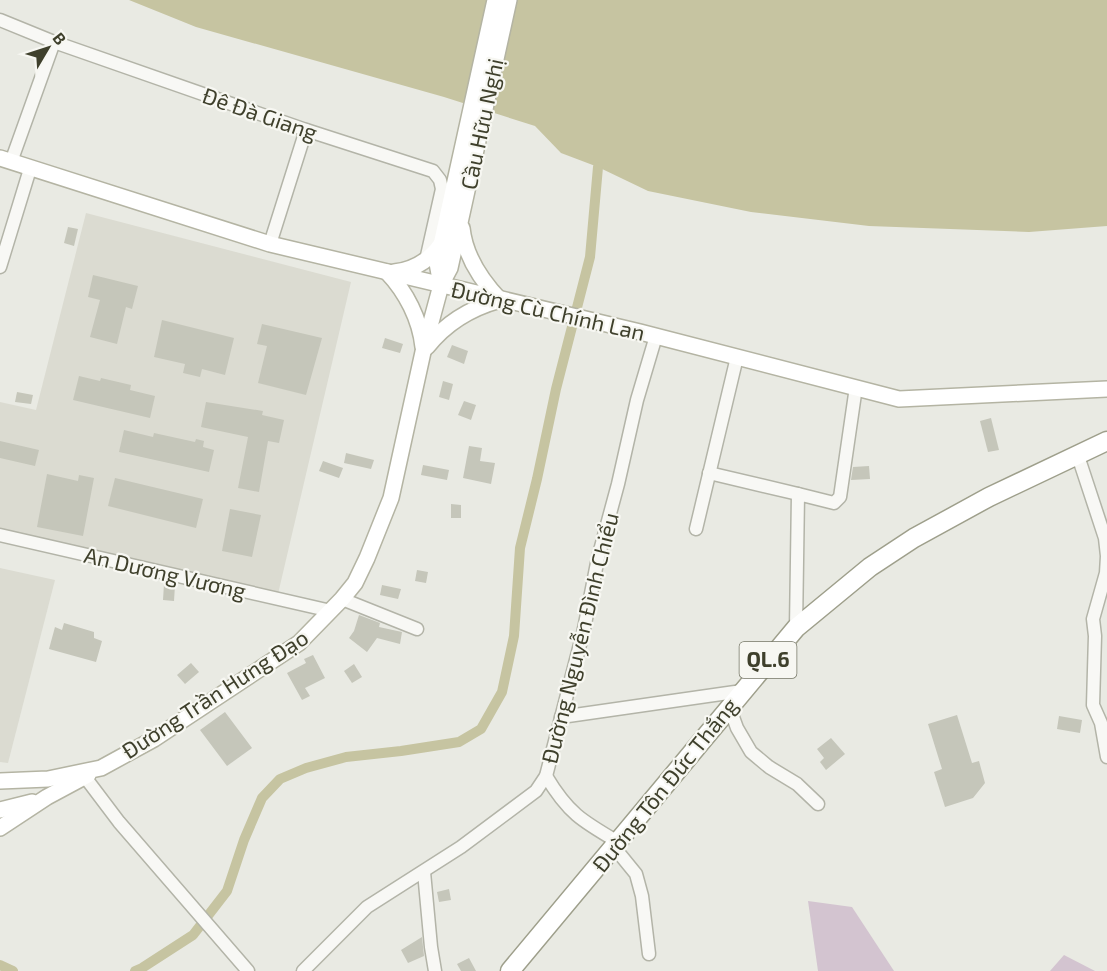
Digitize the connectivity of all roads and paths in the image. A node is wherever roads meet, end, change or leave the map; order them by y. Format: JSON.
{"nodes":[{"id":1,"x":495,"y":0,"type":"edge"},
{"id":2,"x":509,"y":0,"type":"edge"},
{"id":3,"x":0,"y":20,"type":"edge"},
{"id":4,"x":54,"y":42,"type":"junction"},
{"id":5,"x":306,"y":130,"type":"junction"},
{"id":6,"x":6,"y":160,"type":"edge"},
{"id":7,"x":30,"y":169,"type":"junction"},
{"id":8,"x":461,"y":218,"type":"junction"},
{"id":9,"x":270,"y":244,"type":"junction"},
{"id":10,"x":448,"y":246,"type":"junction"},
{"id":11,"x":426,"y":260,"type":"junction"},
{"id":12,"x":0,"y":267,"type":"edge"},
{"id":13,"x":387,"y":272,"type":"junction"},
{"id":14,"x":441,"y":285,"type":"junction"},
{"id":15,"x":500,"y":300,"type":"junction"},
{"id":16,"x":656,"y":336,"type":"junction"},
{"id":17,"x":423,"y":352,"type":"junction"},
{"id":18,"x":737,"y":357,"type":"junction"},
{"id":19,"x":856,"y":387,"type":"junction"},
{"id":20,"x":1101,"y":389,"type":"edge"},
{"id":21,"x":1106,"y":441,"type":"edge"},
{"id":22,"x":1078,"y":456,"type":"junction"},
{"id":23,"x":709,"y":473,"type":"junction"},
{"id":24,"x":798,"y":494,"type":"junction"},
{"id":25,"x":696,"y":529,"type":"dead end"},
{"id":26,"x":0,"y":535,"type":"edge"},
{"id":27,"x":342,"y":599,"type":"junction"},
{"id":28,"x":331,"y":611,"type":"junction"},
{"id":29,"x":796,"y":628,"type":"junction"},
{"id":30,"x":417,"y":629,"type":"dead end"},
{"id":31,"x":742,"y":691,"type":"junction"},
{"id":32,"x":729,"y":706,"type":"junction"},
{"id":33,"x":561,"y":717,"type":"junction"},
{"id":34,"x":1107,"y":758,"type":"edge"},
{"id":35,"x":101,"y":768,"type":"junction"},
{"id":36,"x":546,"y":776,"type":"junction"},
{"id":37,"x":85,"y":777,"type":"junction"},
{"id":38,"x":0,"y":781,"type":"edge"},
{"id":39,"x":47,"y":798,"type":"junction"},
{"id":40,"x":818,"y":804,"type":"dead end"},
{"id":41,"x":0,"y":810,"type":"edge"},
{"id":42,"x":0,"y":828,"type":"edge"},
{"id":43,"x":616,"y":844,"type":"junction"},
{"id":44,"x":424,"y":872,"type":"junction"},
{"id":45,"x":649,"y":954,"type":"dead end"},
{"id":46,"x":248,"y":971,"type":"edge"},
{"id":47,"x":303,"y":971,"type":"edge"},
{"id":48,"x":435,"y":971,"type":"edge"},
{"id":49,"x":510,"y":971,"type":"edge"}],
"edges":[{"from":1,"to":10,"type":"main road","name":"Cầu Hữu Nghị"},
{"from":2,"to":8,"type":"main road","name":"Cầu Hữu Nghị"},
{"from":3,"to":4,"type":"street","name":"Đê Đà Giang"},
{"from":4,"to":5,"type":"street","name":"Đê Đà Giang"},
{"from":4,"to":6,"type":"street"},
{"from":5,"to":9,"type":"street"},
{"from":5,"to":11,"type":"street","name":"Đê Đà Giang"},
{"from":6,"to":7,"type":"main road","name":"Đường Cù Chính Lan"},
{"from":7,"to":9,"type":"main road","name":"Đường Cù Chính Lan"},
{"from":7,"to":12,"type":"street"},
{"from":8,"to":10,"type":"main road","name":"Cầu Hữu Nghị"},
{"from":8,"to":15,"type":"main road"},
{"from":9,"to":13,"type":"main road","name":"Đường Cù Chính Lan"},
{"from":10,"to":11,"type":"main road"},
{"from":10,"to":14,"type":"main road","name":"Đường Trần Hưng Đạo"},
{"from":11,"to":13,"type":"main road"},
{"from":13,"to":14,"type":"main road","name":"Đường Cù Chính Lan"},
{"from":13,"to":17,"type":"main road"},
{"from":14,"to":15,"type":"main road","name":"Đường Cù Chính Lan"},
{"from":14,"to":17,"type":"main road","name":"Đường Trần Hưng Đạo"},
{"from":15,"to":16,"type":"main road","name":"Đường Cù Chính Lan"},
{"from":15,"to":17,"type":"main road"},
{"from":16,"to":18,"type":"main road","name":"Đường Cù Chính Lan"},
{"from":16,"to":33,"type":"street","name":"Đường Nguyễn Đình Chiểu"},
{"from":17,"to":27,"type":"main road","name":"Đường Trần Hưng Đạo"},
{"from":18,"to":19,"type":"main road","name":"Đường Cù Chính Lan"},
{"from":18,"to":23,"type":"street"},
{"from":19,"to":20,"type":"main road","name":"Đường Cù Chính Lan"},
{"from":19,"to":24,"type":"street"},
{"from":21,"to":22,"type":"highway","name":"Đường Tôn Đức Thắng","number":"QL.6"},
{"from":22,"to":29,"type":"highway","name":"Đường Tôn Đức Thắng","number":"QL.6"},
{"from":22,"to":34,"type":"street"},
{"from":23,"to":24,"type":"street"},
{"from":23,"to":25,"type":"street"},
{"from":24,"to":29,"type":"street"},
{"from":26,"to":28,"type":"street","name":"An Dương Vương"},
{"from":27,"to":28,"type":"main road","name":"Đường Trần Hưng Đạo"},
{"from":27,"to":30,"type":"street"},
{"from":28,"to":35,"type":"main road","name":"Đường Trần Hưng Đạo"},
{"from":29,"to":31,"type":"highway","name":"Đường Tôn Đức Thắng","number":"QL.6"},
{"from":31,"to":32,"type":"highway","name":"Đường Tôn Đức Thắng","number":"QL.6"},
{"from":31,"to":33,"type":"street"},
{"from":32,"to":40,"type":"street"},
{"from":32,"to":43,"type":"highway","name":"Đường Tôn Đức Thắng","number":"QL.6"},
{"from":33,"to":36,"type":"street","name":"Đường Nguyễn Đình Chiểu"},
{"from":35,"to":37,"type":"main road"},
{"from":35,"to":38,"type":"main road","name":"Đường Trần Hưng Đạo"},
{"from":36,"to":43,"type":"street"},
{"from":36,"to":44,"type":"street","name":"Đường Nguyễn Đình Chiểu"},
{"from":37,"to":39,"type":"main road"},
{"from":37,"to":46,"type":"street"},
{"from":39,"to":41,"type":"main road"},
{"from":39,"to":42,"type":"main road"},
{"from":43,"to":45,"type":"street"},
{"from":43,"to":49,"type":"highway","name":"Đường Tôn Đức Thắng","number":"QL.6"},
{"from":44,"to":47,"type":"street","name":"Đường Nguyễn Đình Chiểu"},
{"from":44,"to":48,"type":"street"}]}
